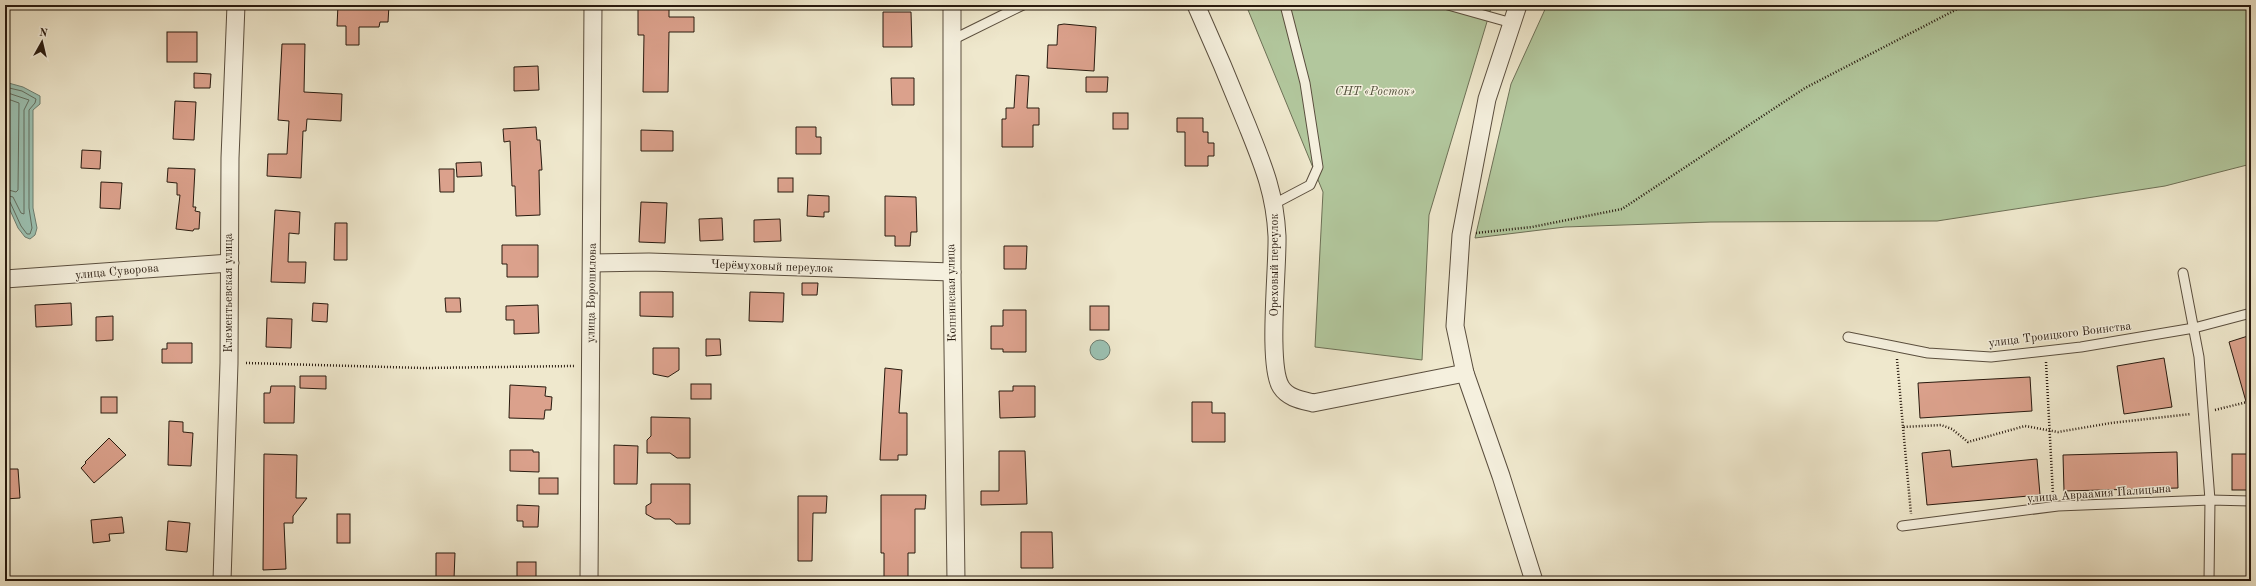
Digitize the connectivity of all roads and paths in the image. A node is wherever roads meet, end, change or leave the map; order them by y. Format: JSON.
{"nodes":[{"id":1,"x":236,"y":5,"type":"edge"},
{"id":2,"x":593,"y":5,"type":"edge"},
{"id":3,"x":952,"y":5,"type":"edge"},
{"id":4,"x":1023,"y":5,"type":"edge"},
{"id":5,"x":1196,"y":5,"type":"edge"},
{"id":6,"x":1285,"y":5,"type":"edge"},
{"id":7,"x":1448,"y":5,"type":"edge"},
{"id":8,"x":1518,"y":5,"type":"edge"},
{"id":9,"x":1965,"y":5,"type":"edge"},
{"id":10,"x":1512,"y":23,"type":"junction"},
{"id":11,"x":952,"y":40,"type":"junction"},
{"id":12,"x":1274,"y":204,"type":"junction"},
{"id":13,"x":1461,"y":235,"type":"junction"},
{"id":14,"x":230,"y":263,"type":"junction"},
{"id":15,"x":592,"y":263,"type":"junction"},
{"id":16,"x":952,"y":272,"type":"junction"},
{"id":17,"x":2183,"y":273,"type":"dead end"},
{"id":18,"x":5,"y":279,"type":"edge"},
{"id":19,"x":2251,"y":313,"type":"edge"},
{"id":20,"x":2194,"y":328,"type":"junction"},
{"id":21,"x":1848,"y":337,"type":"dead end"},
{"id":22,"x":1896,"y":346,"type":"junction"},
{"id":23,"x":2045,"y":351,"type":"junction"},
{"id":24,"x":229,"y":363,"type":"junction"},
{"id":25,"x":591,"y":366,"type":"junction"},
{"id":26,"x":1464,"y":373,"type":"junction"},
{"id":27,"x":2251,"y":401,"type":"edge"},
{"id":28,"x":2204,"y":413,"type":"junction"},
{"id":29,"x":1903,"y":427,"type":"junction"},
{"id":30,"x":2050,"y":431,"type":"junction"},
{"id":31,"x":2210,"y":500,"type":"junction"},
{"id":32,"x":2251,"y":501,"type":"edge"},
{"id":33,"x":2054,"y":507,"type":"junction"},
{"id":34,"x":1907,"y":525,"type":"joint"},
{"id":35,"x":222,"y":581,"type":"edge"},
{"id":36,"x":590,"y":581,"type":"edge"},
{"id":37,"x":956,"y":581,"type":"edge"},
{"id":38,"x":1534,"y":581,"type":"edge"},
{"id":39,"x":2209,"y":581,"type":"edge"}],
"edges":[{"from":1,"to":14,"type":"street","name":"Клементьевская улица"},
{"from":2,"to":15,"type":"street","name":"улица Ворошилова"},
{"from":3,"to":11,"type":"street","name":"Копнинская улица"},
{"from":4,"to":11,"type":"lane"},
{"from":5,"to":12,"type":"street","name":"Ореховый переулок"},
{"from":6,"to":12,"type":"lane"},
{"from":7,"to":10,"type":"lane"},
{"from":8,"to":10,"type":"street"},
{"from":9,"to":13,"type":"path"},
{"from":10,"to":13,"type":"street"},
{"from":11,"to":16,"type":"street","name":"Копнинская улица"},
{"from":12,"to":26,"type":"street","name":"Ореховый переулок"},
{"from":13,"to":26,"type":"street"},
{"from":14,"to":18,"type":"street","name":"улица Суворова"},
{"from":14,"to":24,"type":"street","name":"Клементьевская улица"},
{"from":15,"to":16,"type":"street","name":"Черёмуховый переулок"},
{"from":15,"to":25,"type":"street","name":"улица Ворошилова"},
{"from":16,"to":37,"type":"street","name":"Копнинская улица"},
{"from":17,"to":20,"type":"lane"},
{"from":19,"to":20,"type":"lane","name":"улица Троицкого Воинства"},
{"from":20,"to":23,"type":"lane","name":"улица Троицкого Воинства"},
{"from":20,"to":28,"type":"lane"},
{"from":21,"to":22,"type":"lane","name":"улица Троицкого Воинства"},
{"from":22,"to":23,"type":"lane","name":"улица Троицкого Воинства"},
{"from":22,"to":29,"type":"path"},
{"from":23,"to":30,"type":"path"},
{"from":24,"to":25,"type":"path"},
{"from":24,"to":35,"type":"street","name":"Клементьевская улица"},
{"from":25,"to":36,"type":"street","name":"улица Ворошилова"},
{"from":26,"to":38,"type":"street"},
{"from":27,"to":28,"type":"path"},
{"from":28,"to":30,"type":"path"},
{"from":28,"to":31,"type":"lane"},
{"from":29,"to":30,"type":"path"},
{"from":29,"to":34,"type":"path"},
{"from":30,"to":33,"type":"path"},
{"from":31,"to":32,"type":"lane","name":"улица Авраамия Палицына"},
{"from":31,"to":33,"type":"lane","name":"улица Авраамия Палицына"},
{"from":31,"to":39,"type":"lane"},
{"from":33,"to":34,"type":"lane","name":"улица Авраамия Палицына"}]}
